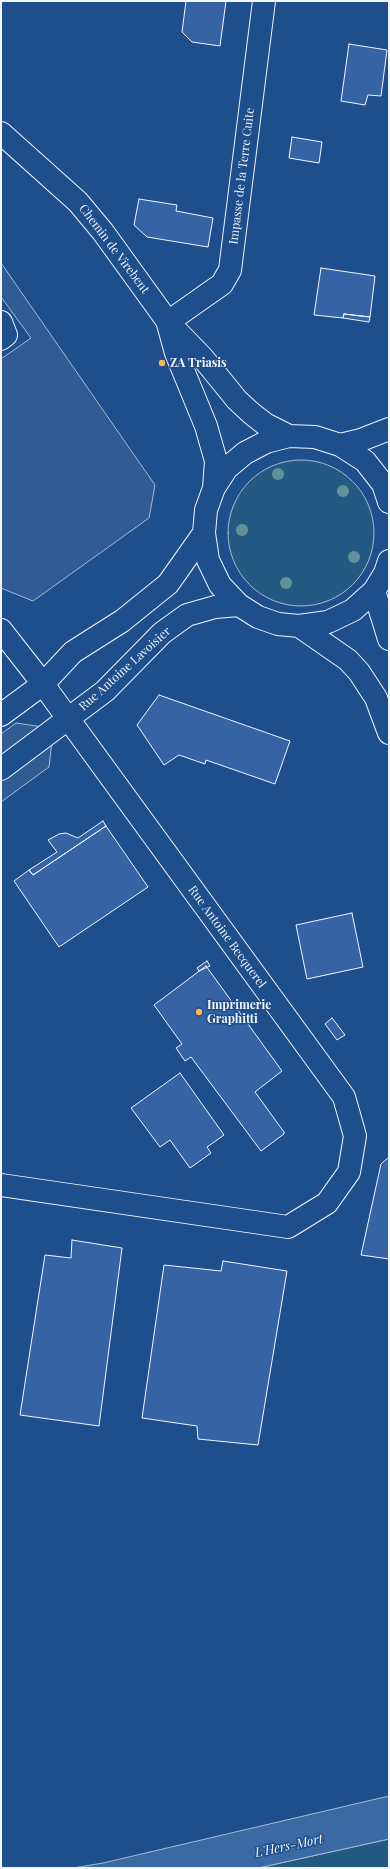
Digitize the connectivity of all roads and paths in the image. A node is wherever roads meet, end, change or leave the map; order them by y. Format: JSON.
{"nodes":[{"id":1,"x":264,"y":1,"type":"edge"},
{"id":2,"x":1,"y":133,"type":"edge"},
{"id":3,"x":1,"y":322,"type":"edge"},
{"id":4,"x":168,"y":322,"type":"junction"},
{"id":5,"x":1,"y":339,"type":"edge"},
{"id":6,"x":389,"y":429,"type":"edge"},
{"id":7,"x":289,"y":436,"type":"junction"},
{"id":8,"x":340,"y":445,"type":"junction"},
{"id":9,"x":214,"y":488,"type":"junction"},
{"id":10,"x":389,"y":502,"type":"edge"},
{"id":11,"x":204,"y":533,"type":"junction"},
{"id":12,"x":389,"y":561,"type":"edge"},
{"id":13,"x":374,"y":591,"type":"junction"},
{"id":14,"x":239,"y":605,"type":"junction"},
{"id":15,"x":299,"y":626,"type":"junction"},
{"id":16,"x":1,"y":630,"type":"edge"},
{"id":17,"x":389,"y":639,"type":"edge"},
{"id":18,"x":43,"y":684,"type":"junction"},
{"id":19,"x":1,"y":715,"type":"edge"},
{"id":20,"x":69,"y":720,"type":"junction"},
{"id":21,"x":389,"y":733,"type":"edge"},
{"id":22,"x":1,"y":768,"type":"edge"},
{"id":23,"x":1,"y":1185,"type":"edge"}],
"edges":[{"from":1,"to":4,"type":"street","name":"Impasse de la Terre Cuite"},
{"from":2,"to":4,"type":"street","name":"Chemin de Virebent"},
{"from":3,"to":5,"type":"street"},
{"from":4,"to":7,"type":"street","name":"Chemin de Virebent"},
{"from":4,"to":9,"type":"street","name":"Chemin de Virebent"},
{"from":6,"to":8,"type":"street"},
{"from":7,"to":8,"type":"street"},
{"from":7,"to":9,"type":"street"},
{"from":8,"to":10,"type":"street"},
{"from":9,"to":11,"type":"street"},
{"from":11,"to":14,"type":"street"},
{"from":11,"to":18,"type":"street"},
{"from":12,"to":13,"type":"street"},
{"from":13,"to":15,"type":"street"},
{"from":13,"to":17,"type":"street"},
{"from":14,"to":15,"type":"street"},
{"from":14,"to":20,"type":"street","name":"Rue Antoine Lavoisier"},
{"from":15,"to":21,"type":"street"},
{"from":16,"to":18,"type":"street","name":"Rue Antoine Becquerel"},
{"from":18,"to":19,"type":"street"},
{"from":18,"to":20,"type":"street","name":"Rue Antoine Becquerel"},
{"from":20,"to":22,"type":"street","name":"Rue Antoine Lavoisier"},
{"from":20,"to":23,"type":"street","name":"Rue Antoine Becquerel"}]}
